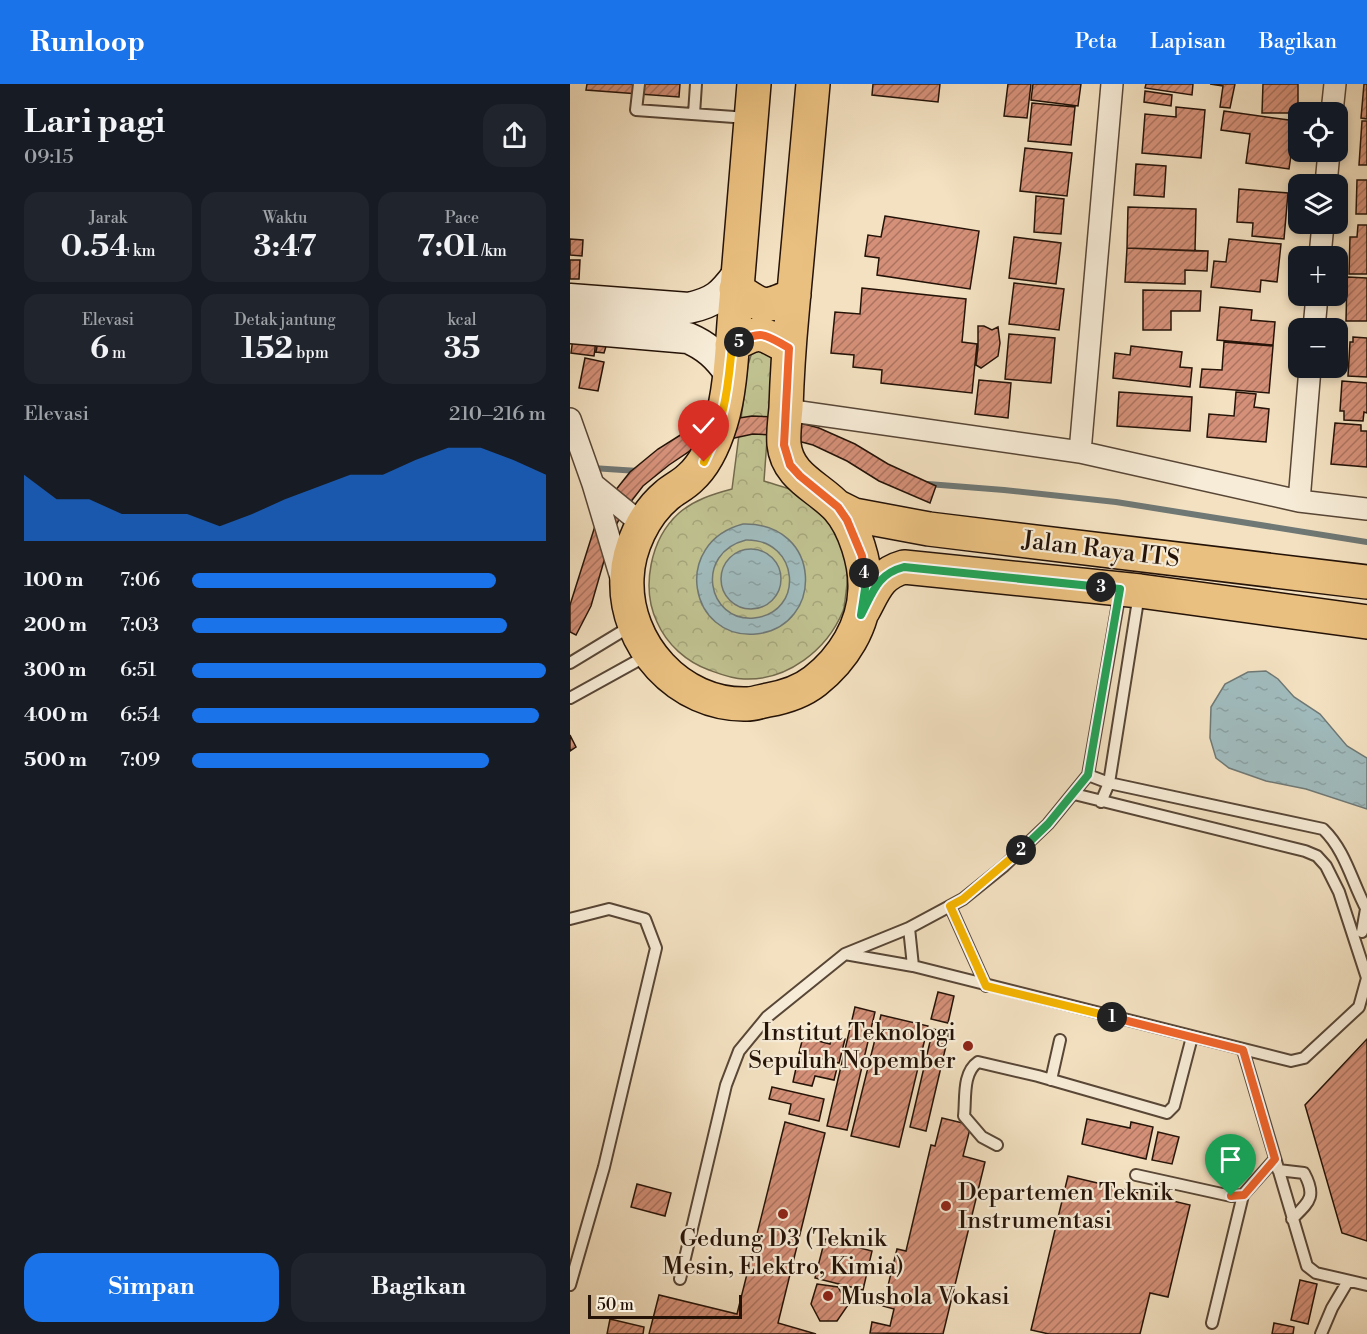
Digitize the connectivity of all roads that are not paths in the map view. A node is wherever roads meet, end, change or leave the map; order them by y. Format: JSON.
{"nodes":[{"id":1,"x":639,"y":84,"type":"edge"},
{"id":2,"x":696,"y":84,"type":"edge"},
{"id":3,"x":754,"y":84,"type":"edge"},
{"id":4,"x":813,"y":84,"type":"edge"},
{"id":5,"x":1112,"y":84,"type":"edge"},
{"id":6,"x":1335,"y":84,"type":"edge"},
{"id":7,"x":1333,"y":102,"type":"edge"},
{"id":8,"x":694,"y":114,"type":"junction"},
{"id":9,"x":751,"y":119,"type":"junction"},
{"id":10,"x":737,"y":282,"type":"junction"},
{"id":11,"x":794,"y":295,"type":"junction"},
{"id":12,"x":570,"y":299,"type":"edge"},
{"id":13,"x":570,"y":328,"type":"edge"},
{"id":14,"x":789,"y":348,"type":"junction"},
{"id":15,"x":731,"y":359,"type":"junction"},
{"id":16,"x":1309,"y":378,"type":"edge"},
{"id":17,"x":786,"y":410,"type":"junction"},
{"id":18,"x":570,"y":419,"type":"edge"},
{"id":19,"x":1080,"y":452,"type":"junction"},
{"id":20,"x":592,"y":482,"type":"junction"},
{"id":21,"x":1299,"y":501,"type":"junction"},
{"id":22,"x":838,"y":507,"type":"junction"},
{"id":23,"x":1367,"y":509,"type":"edge"},
{"id":24,"x":642,"y":525,"type":"junction"},
{"id":25,"x":1312,"y":575,"type":"junction"},
{"id":26,"x":1362,"y":582,"type":"edge"},
{"id":27,"x":1130,"y":590,"type":"junction"},
{"id":28,"x":631,"y":611,"type":"junction"},
{"id":29,"x":1307,"y":614,"type":"junction"},
{"id":30,"x":861,"y":615,"type":"junction"},
{"id":31,"x":1359,"y":621,"type":"edge"},
{"id":32,"x":649,"y":654,"type":"junction"},
{"id":33,"x":570,"y":663,"type":"edge"},
{"id":34,"x":570,"y":698,"type":"edge"},
{"id":35,"x":1088,"y":775,"type":"junction"},
{"id":36,"x":1109,"y":783,"type":"junction"},
{"id":37,"x":1074,"y":794,"type":"junction"},
{"id":38,"x":1101,"y":802,"type":"junction"},
{"id":39,"x":950,"y":906,"type":"junction"},
{"id":40,"x":1367,"y":910,"type":"edge"},
{"id":41,"x":570,"y":920,"type":"edge"},
{"id":42,"x":909,"y":928,"type":"junction"},
{"id":43,"x":1350,"y":928,"type":"junction"},
{"id":44,"x":1365,"y":932,"type":"edge"},
{"id":45,"x":844,"y":954,"type":"junction"},
{"id":46,"x":913,"y":966,"type":"junction"},
{"id":47,"x":1367,"y":978,"type":"edge"},
{"id":48,"x":986,"y":986,"type":"junction"},
{"id":49,"x":1192,"y":1037,"type":"junction"},
{"id":50,"x":1060,"y":1040,"type":"dead end"},
{"id":51,"x":1243,"y":1050,"type":"junction"},
{"id":52,"x":1051,"y":1080,"type":"junction"},
{"id":53,"x":997,"y":1144,"type":"dead end"},
{"id":54,"x":1275,"y":1159,"type":"junction"},
{"id":55,"x":1278,"y":1170,"type":"junction"},
{"id":56,"x":1136,"y":1175,"type":"dead end"},
{"id":57,"x":1244,"y":1195,"type":"junction"},
{"id":58,"x":1292,"y":1219,"type":"junction"},
{"id":59,"x":680,"y":1279,"type":"dead end"},
{"id":60,"x":1348,"y":1281,"type":"junction"},
{"id":61,"x":570,"y":1285,"type":"edge"},
{"id":62,"x":1367,"y":1285,"type":"edge"},
{"id":63,"x":1212,"y":1323,"type":"dead end"},
{"id":64,"x":1321,"y":1334,"type":"edge"}],
"edges":[{"from":1,"to":8,"type":"lane"},
{"from":2,"to":8,"type":"lane"},
{"from":3,"to":9,"type":"main road"},
{"from":4,"to":11,"type":"main road"},
{"from":5,"to":19,"type":"street"},
{"from":6,"to":7,"type":"street"},
{"from":8,"to":9,"type":"lane"},
{"from":9,"to":10,"type":"main road"},
{"from":10,"to":11,"type":"main road"},
{"from":10,"to":12,"type":"street"},
{"from":10,"to":15,"type":"main road"},
{"from":11,"to":14,"type":"main road"},
{"from":13,"to":15,"type":"street"},
{"from":14,"to":15,"type":"main road"},
{"from":14,"to":17,"type":"main road"},
{"from":15,"to":24,"type":"main road"},
{"from":16,"to":21,"type":"street"},
{"from":17,"to":19,"type":"street"},
{"from":17,"to":22,"type":"main road"},
{"from":18,"to":20,"type":"street"},
{"from":19,"to":21,"type":"street"},
{"from":20,"to":24,"type":"street"},
{"from":20,"to":28,"type":"street"},
{"from":21,"to":23,"type":"street"},
{"from":22,"to":25,"type":"main road","name":"Jalan Raya ITS"},
{"from":22,"to":30,"type":"main road"},
{"from":24,"to":28,"type":"main road"},
{"from":25,"to":26,"type":"main road","name":"Jalan Raya ITS"},
{"from":25,"to":29,"type":"main road"},
{"from":26,"to":31,"type":"main road"},
{"from":27,"to":29,"type":"main road","name":"Jalan Raya ITS"},
{"from":27,"to":30,"type":"main road","name":"Jalan Raya ITS"},
{"from":27,"to":35,"type":"lane"},
{"from":27,"to":36,"type":"lane"},
{"from":28,"to":32,"type":"main road"},
{"from":28,"to":33,"type":"lane"},
{"from":29,"to":31,"type":"main road","name":"Jalan Raya ITS"},
{"from":30,"to":32,"type":"main road"},
{"from":32,"to":34,"type":"lane"},
{"from":35,"to":36,"type":"lane"},
{"from":35,"to":37,"type":"lane"},
{"from":36,"to":38,"type":"lane"},
{"from":36,"to":40,"type":"lane"},
{"from":37,"to":38,"type":"lane"},
{"from":37,"to":39,"type":"lane"},
{"from":38,"to":43,"type":"lane"},
{"from":39,"to":42,"type":"lane"},
{"from":39,"to":48,"type":"lane"},
{"from":40,"to":44,"type":"lane"},
{"from":41,"to":61,"type":"lane"},
{"from":42,"to":45,"type":"lane"},
{"from":42,"to":46,"type":"lane"},
{"from":43,"to":44,"type":"lane"},
{"from":43,"to":47,"type":"lane"},
{"from":45,"to":46,"type":"lane"},
{"from":45,"to":59,"type":"lane"},
{"from":46,"to":48,"type":"lane"},
{"from":47,"to":51,"type":"lane"},
{"from":48,"to":49,"type":"lane"},
{"from":49,"to":51,"type":"lane"},
{"from":49,"to":52,"type":"lane"},
{"from":50,"to":52,"type":"lane"},
{"from":51,"to":54,"type":"lane"},
{"from":52,"to":53,"type":"lane"},
{"from":54,"to":55,"type":"lane"},
{"from":54,"to":57,"type":"lane"},
{"from":55,"to":58,"type":"lane"},
{"from":55,"to":58,"type":"lane"},
{"from":56,"to":57,"type":"lane"},
{"from":57,"to":63,"type":"lane"},
{"from":58,"to":60,"type":"lane"},
{"from":60,"to":62,"type":"lane"},
{"from":60,"to":64,"type":"lane"}]}
